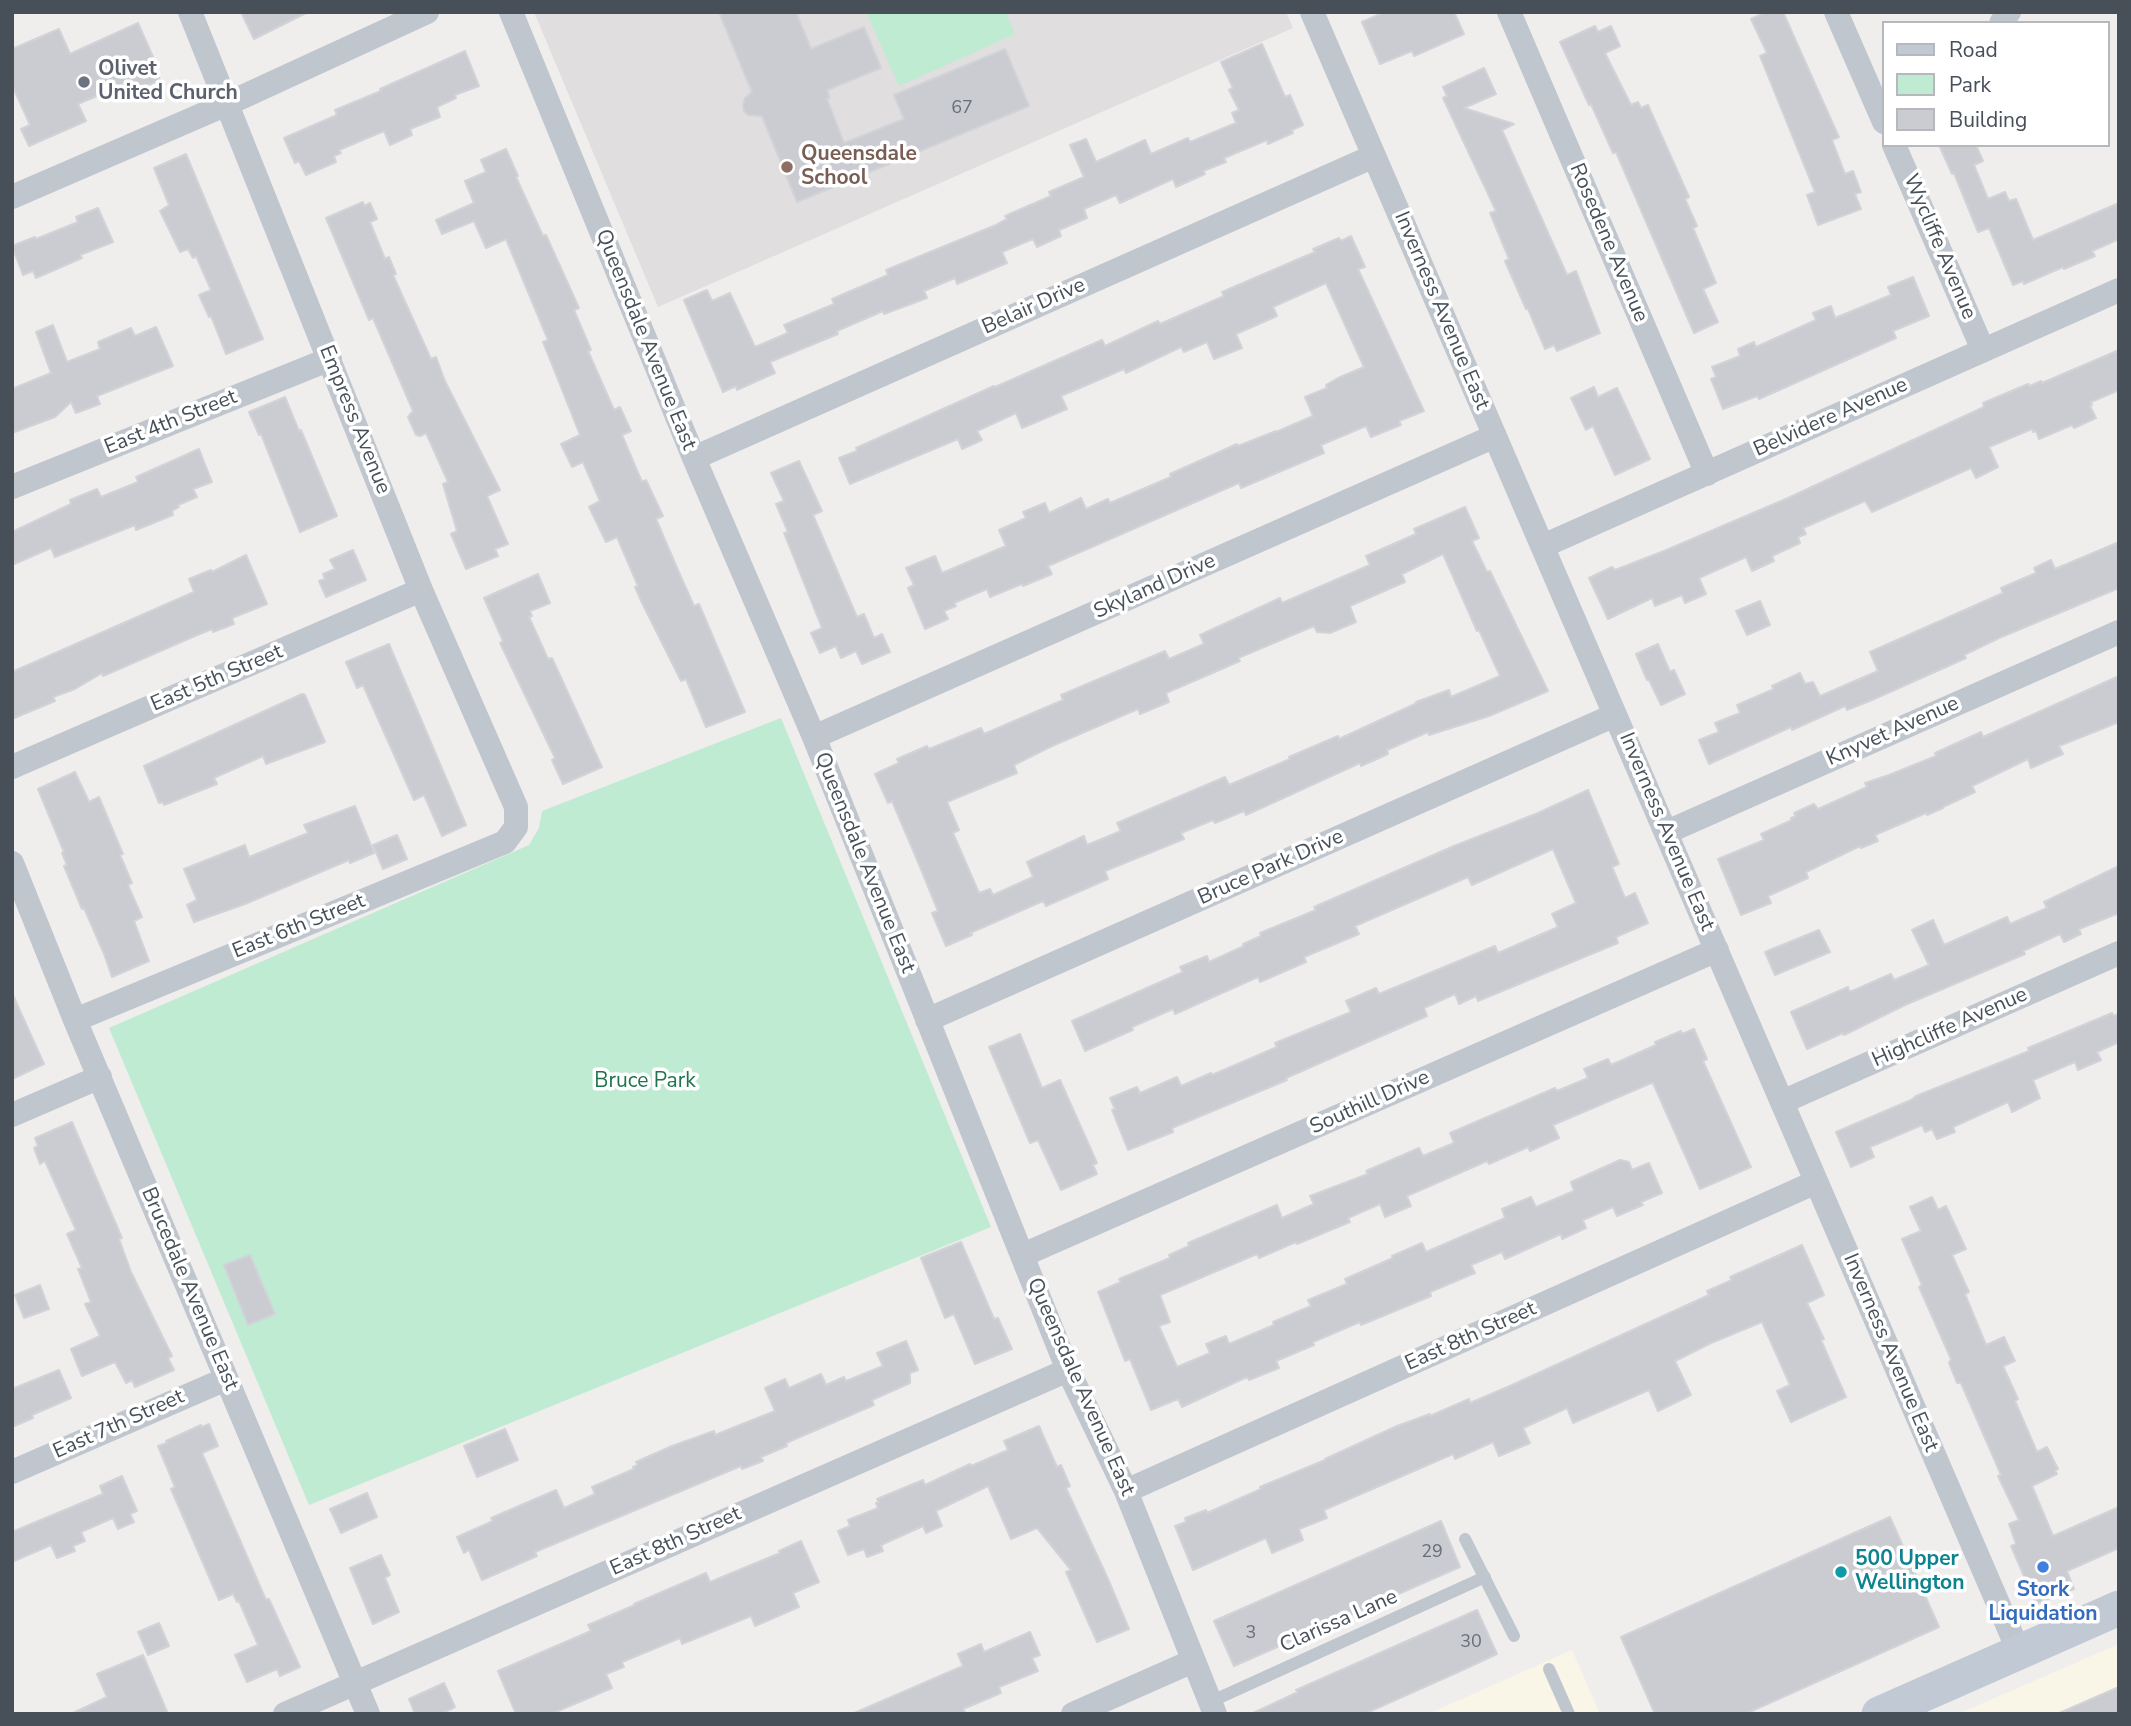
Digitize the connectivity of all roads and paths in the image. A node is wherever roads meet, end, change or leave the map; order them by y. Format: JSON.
{"nodes":[{"id":1,"x":190,"y":12,"type":"edge"},
{"id":2,"x":427,"y":12,"type":"edge"},
{"id":3,"x":511,"y":12,"type":"edge"},
{"id":4,"x":1312,"y":12,"type":"edge"},
{"id":5,"x":1509,"y":12,"type":"edge"},
{"id":6,"x":1836,"y":12,"type":"edge"},
{"id":7,"x":1878,"y":90,"type":"edge"},
{"id":8,"x":227,"y":104,"type":"junction"},
{"id":9,"x":1882,"y":111,"type":"edge"},
{"id":10,"x":1895,"y":147,"type":"edge"},
{"id":11,"x":1374,"y":156,"type":"junction"},
{"id":12,"x":12,"y":197,"type":"edge"},
{"id":13,"x":2119,"y":290,"type":"edge"},
{"id":14,"x":1983,"y":350,"type":"junction"},
{"id":15,"x":330,"y":359,"type":"junction"},
{"id":16,"x":1495,"y":436,"type":"junction"},
{"id":17,"x":694,"y":458,"type":"junction"},
{"id":18,"x":1707,"y":474,"type":"junction"},
{"id":19,"x":12,"y":487,"type":"edge"},
{"id":20,"x":1543,"y":546,"type":"junction"},
{"id":21,"x":421,"y":590,"type":"junction"},
{"id":22,"x":2119,"y":632,"type":"edge"},
{"id":23,"x":1615,"y":715,"type":"junction"},
{"id":24,"x":814,"y":737,"type":"junction"},
{"id":25,"x":12,"y":767,"type":"edge"},
{"id":26,"x":516,"y":827,"type":"joint"},
{"id":27,"x":1667,"y":832,"type":"junction"},
{"id":28,"x":12,"y":863,"type":"edge"},
{"id":29,"x":1717,"y":950,"type":"junction"},
{"id":30,"x":2119,"y":953,"type":"edge"},
{"id":31,"x":75,"y":1020,"type":"junction"},
{"id":32,"x":927,"y":1020,"type":"junction"},
{"id":33,"x":100,"y":1077,"type":"junction"},
{"id":34,"x":1782,"y":1102,"type":"junction"},
{"id":35,"x":12,"y":1115,"type":"edge"},
{"id":36,"x":1816,"y":1182,"type":"junction"},
{"id":37,"x":1023,"y":1255,"type":"junction"},
{"id":38,"x":1068,"y":1370,"type":"junction"},
{"id":39,"x":226,"y":1379,"type":"junction"},
{"id":40,"x":12,"y":1472,"type":"edge"},
{"id":41,"x":1126,"y":1491,"type":"junction"},
{"id":42,"x":1465,"y":1539,"type":"dead end"},
{"id":43,"x":1485,"y":1577,"type":"junction"},
{"id":44,"x":2119,"y":1608,"type":"edge"},
{"id":45,"x":1514,"y":1636,"type":"dead end"},
{"id":46,"x":2019,"y":1652,"type":"junction"},
{"id":47,"x":1193,"y":1661,"type":"junction"},
{"id":48,"x":1549,"y":1668,"type":"dead end"},
{"id":49,"x":356,"y":1684,"type":"junction"},
{"id":50,"x":1213,"y":1708,"type":"edge"},
{"id":51,"x":285,"y":1714,"type":"edge"},
{"id":52,"x":368,"y":1714,"type":"edge"},
{"id":53,"x":1073,"y":1714,"type":"edge"},
{"id":54,"x":1569,"y":1714,"type":"edge"},
{"id":55,"x":1879,"y":1714,"type":"edge"}],
"edges":[{"from":1,"to":8,"type":"street","name":"Empress Avenue"},
{"from":2,"to":8,"type":"street"},
{"from":3,"to":17,"type":"street","name":"Queensdale Avenue East"},
{"from":4,"to":11,"type":"street","name":"Inverness Avenue East"},
{"from":5,"to":18,"type":"street","name":"Rosedene Avenue"},
{"from":6,"to":7,"type":"street"},
{"from":7,"to":9,"type":"street"},
{"from":8,"to":12,"type":"street"},
{"from":8,"to":15,"type":"street","name":"Empress Avenue"},
{"from":10,"to":14,"type":"street","name":"Wycliffe Avenue"},
{"from":11,"to":16,"type":"street","name":"Inverness Avenue East"},
{"from":11,"to":17,"type":"street","name":"Belair Drive"},
{"from":13,"to":14,"type":"street","name":"Belvidere Avenue"},
{"from":14,"to":18,"type":"street","name":"Belvidere Avenue"},
{"from":15,"to":19,"type":"street","name":"East 4th Street"},
{"from":15,"to":21,"type":"street","name":"Empress Avenue"},
{"from":16,"to":20,"type":"street","name":"Inverness Avenue East"},
{"from":16,"to":24,"type":"street","name":"Skyland Drive"},
{"from":17,"to":24,"type":"street","name":"Queensdale Avenue East"},
{"from":18,"to":20,"type":"street","name":"Belvidere Avenue"},
{"from":20,"to":23,"type":"street","name":"Inverness Avenue East"},
{"from":21,"to":25,"type":"street","name":"East 5th Street"},
{"from":21,"to":26,"type":"street","name":"Empress Avenue"},
{"from":22,"to":27,"type":"street","name":"Knyvet Avenue"},
{"from":23,"to":27,"type":"street","name":"Inverness Avenue East"},
{"from":23,"to":32,"type":"street","name":"Bruce Park Drive"},
{"from":24,"to":32,"type":"street","name":"Queensdale Avenue East"},
{"from":26,"to":31,"type":"street","name":"East 6th Street"},
{"from":27,"to":29,"type":"street","name":"Inverness Avenue East"},
{"from":28,"to":31,"type":"street","name":"Brucedale Avenue East"},
{"from":29,"to":34,"type":"street","name":"Inverness Avenue East"},
{"from":29,"to":37,"type":"street","name":"Southill Drive"},
{"from":30,"to":34,"type":"street","name":"Highcliffe Avenue"},
{"from":31,"to":33,"type":"street","name":"Brucedale Avenue East"},
{"from":32,"to":37,"type":"street","name":"Queensdale Avenue East"},
{"from":33,"to":35,"type":"street"},
{"from":33,"to":39,"type":"street","name":"Brucedale Avenue East"},
{"from":34,"to":36,"type":"street","name":"Inverness Avenue East"},
{"from":36,"to":41,"type":"street","name":"East 8th Street"},
{"from":36,"to":46,"type":"street","name":"Inverness Avenue East"},
{"from":37,"to":38,"type":"street","name":"Queensdale Avenue East"},
{"from":38,"to":41,"type":"street","name":"Queensdale Avenue East"},
{"from":38,"to":49,"type":"street","name":"East 8th Street"},
{"from":39,"to":40,"type":"street","name":"East 7th Street"},
{"from":39,"to":49,"type":"street","name":"Brucedale Avenue East"},
{"from":41,"to":47,"type":"street","name":"Queensdale Avenue East"},
{"from":42,"to":43,"type":"lane"},
{"from":43,"to":45,"type":"lane"},
{"from":43,"to":50,"type":"lane","name":"Clarissa Lane"},
{"from":44,"to":46,"type":"main road"},
{"from":46,"to":55,"type":"main road"},
{"from":47,"to":50,"type":"street","name":"Queensdale Avenue East"},
{"from":47,"to":53,"type":"street"},
{"from":48,"to":54,"type":"lane"},
{"from":49,"to":51,"type":"street","name":"East 8th Street"},
{"from":49,"to":52,"type":"street","name":"Brucedale Avenue East"}]}
